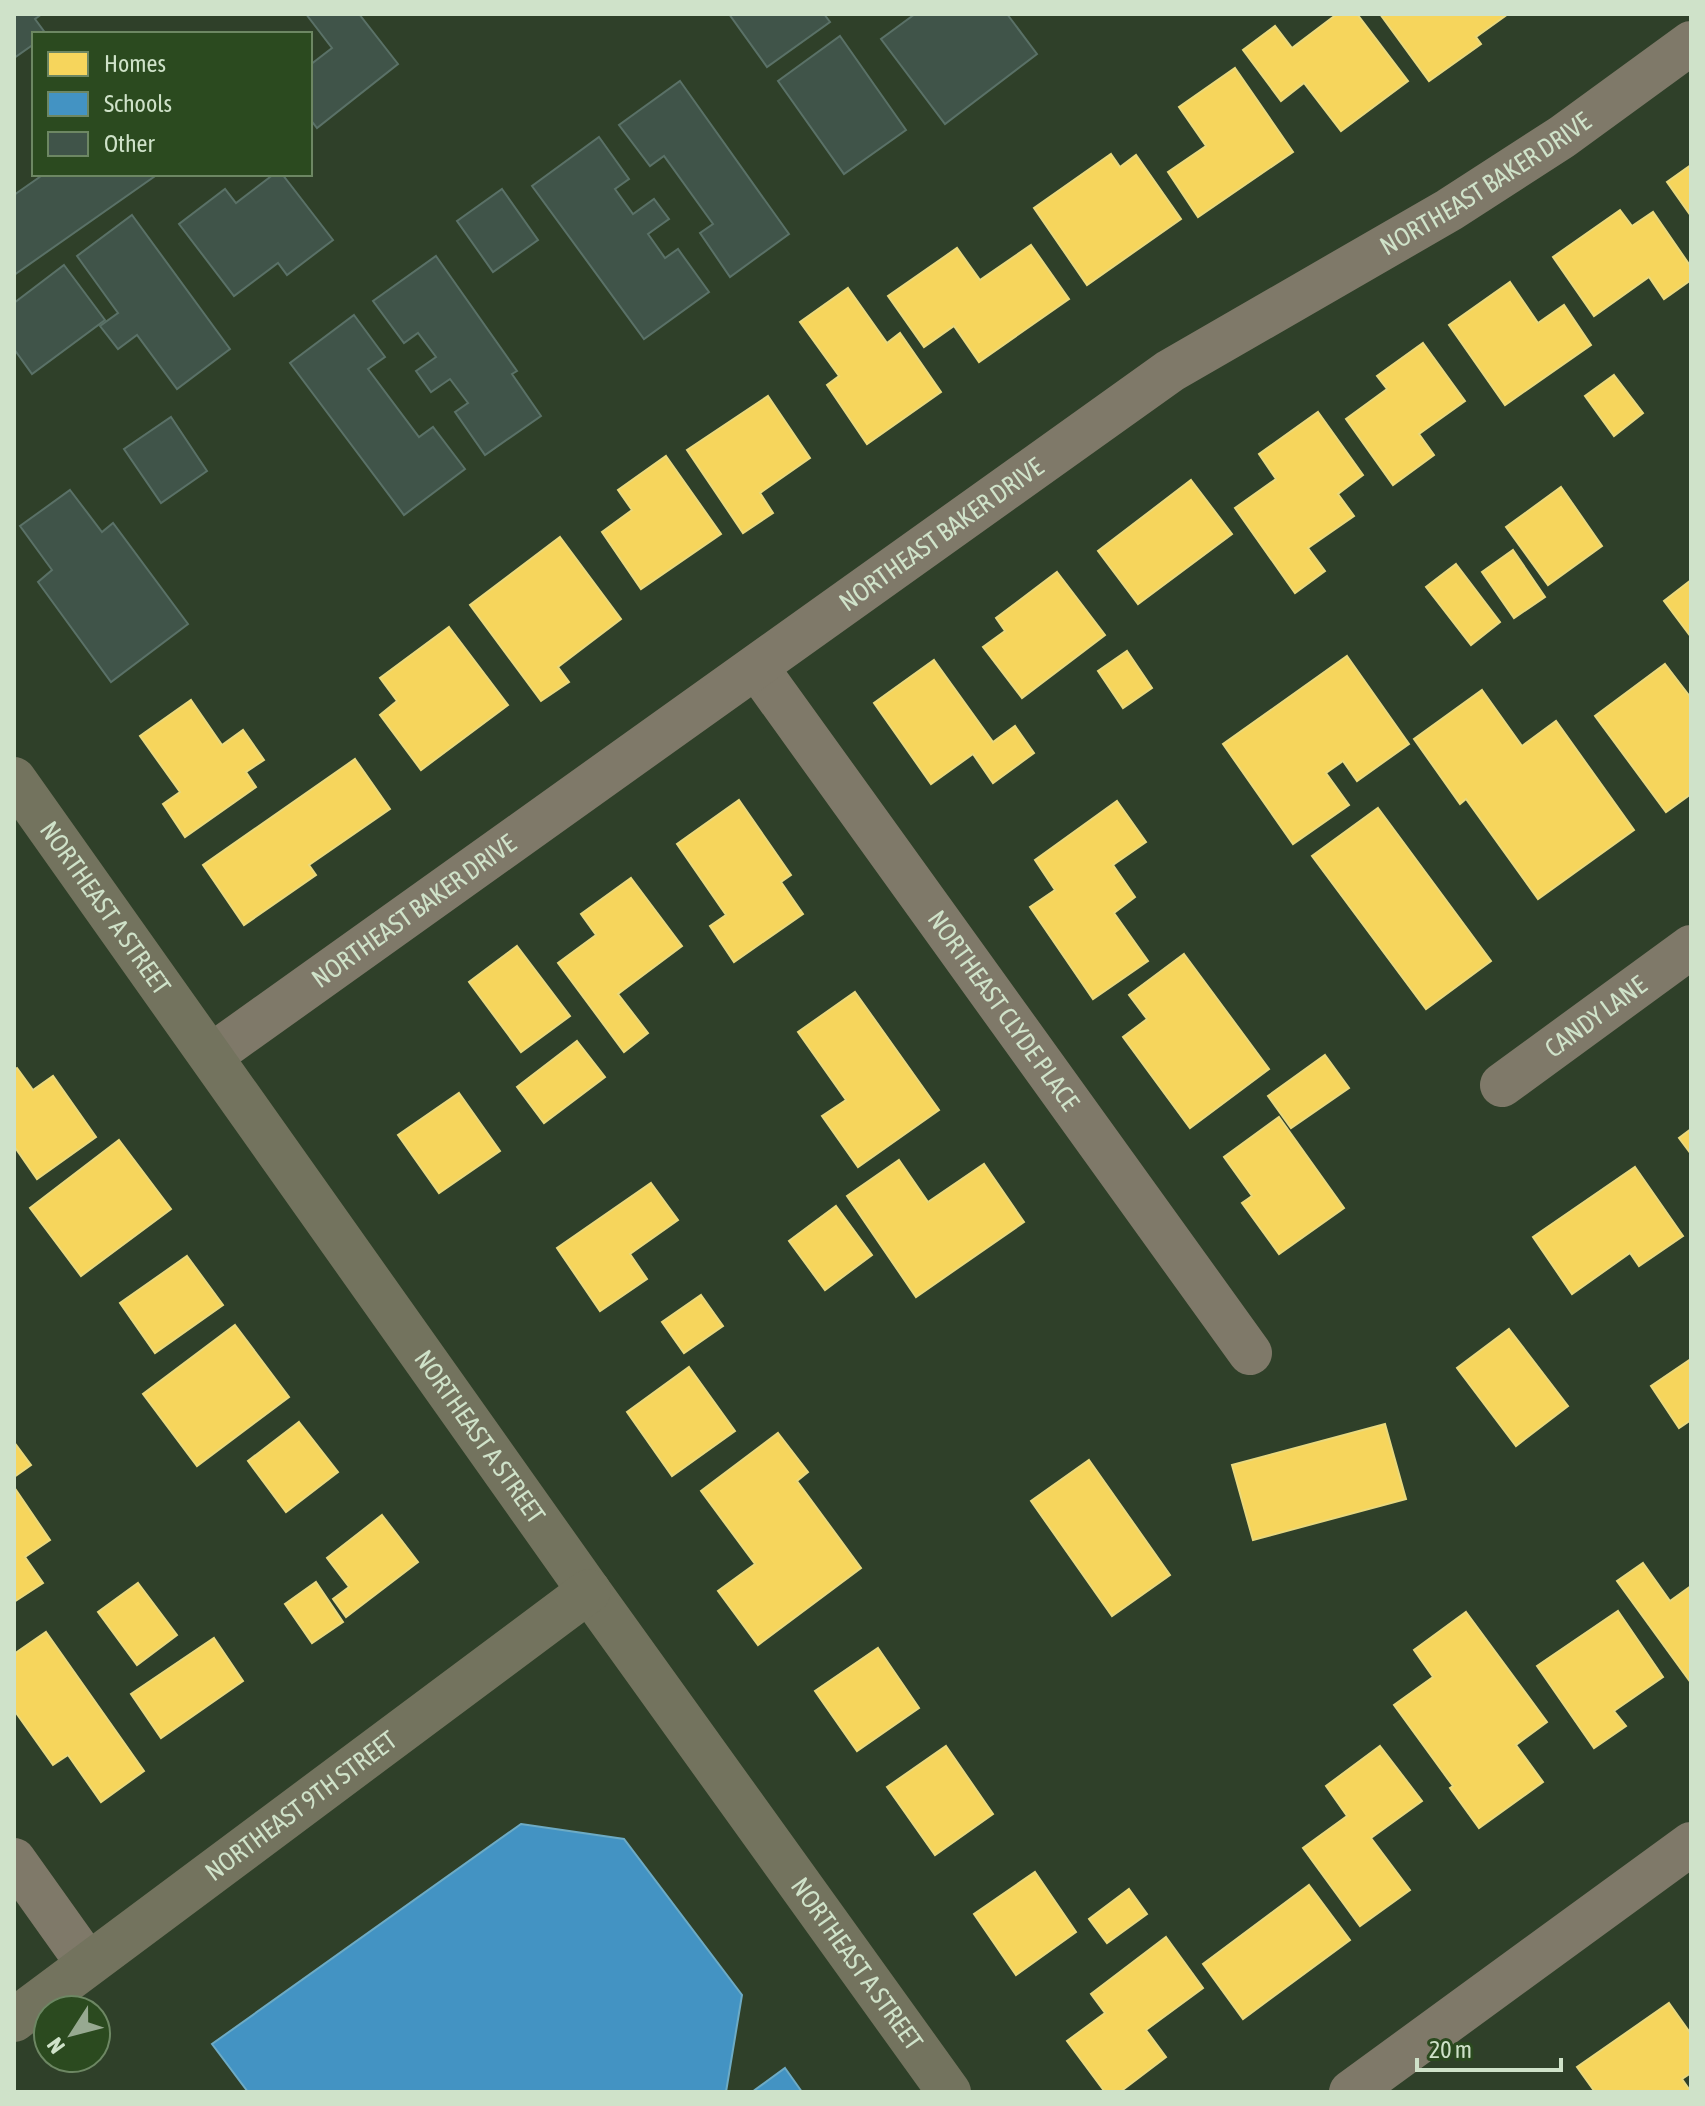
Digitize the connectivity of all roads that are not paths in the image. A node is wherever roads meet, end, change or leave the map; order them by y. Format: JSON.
{"nodes":[{"id":1,"x":1691,"y":43,"type":"edge"},
{"id":2,"x":757,"y":668,"type":"junction"},
{"id":3,"x":14,"y":779,"type":"edge"},
{"id":4,"x":1691,"y":947,"type":"edge"},
{"id":5,"x":212,"y":1055,"type":"junction"},
{"id":6,"x":1502,"y":1085,"type":"dead end"},
{"id":7,"x":1250,"y":1353,"type":"dead end"},
{"id":8,"x":589,"y":1591,"type":"junction"},
{"id":9,"x":1691,"y":1844,"type":"edge"},
{"id":10,"x":14,"y":1860,"type":"edge"},
{"id":11,"x":88,"y":1964,"type":"junction"},
{"id":12,"x":14,"y":2020,"type":"edge"},
{"id":13,"x":949,"y":2092,"type":"edge"},
{"id":14,"x":1351,"y":2092,"type":"edge"}],
"edges":[{"from":1,"to":2,"type":"street","name":"NORTHEAST BAKER DRIVE"},
{"from":2,"to":5,"type":"street","name":"NORTHEAST BAKER DRIVE"},
{"from":2,"to":7,"type":"street","name":"NORTHEAST CLYDE PLACE"},
{"from":3,"to":5,"type":"street","name":"NORTHEAST A STREET"},
{"from":4,"to":6,"type":"street","name":"CANDY LANE"},
{"from":5,"to":8,"type":"street","name":"NORTHEAST A STREET"},
{"from":8,"to":11,"type":"street","name":"NORTHEAST 9TH STREET"},
{"from":8,"to":13,"type":"street","name":"NORTHEAST A STREET"},
{"from":9,"to":14,"type":"street"},
{"from":10,"to":11,"type":"street"},
{"from":11,"to":12,"type":"street","name":"NORTHEAST 9TH STREET"}]}
